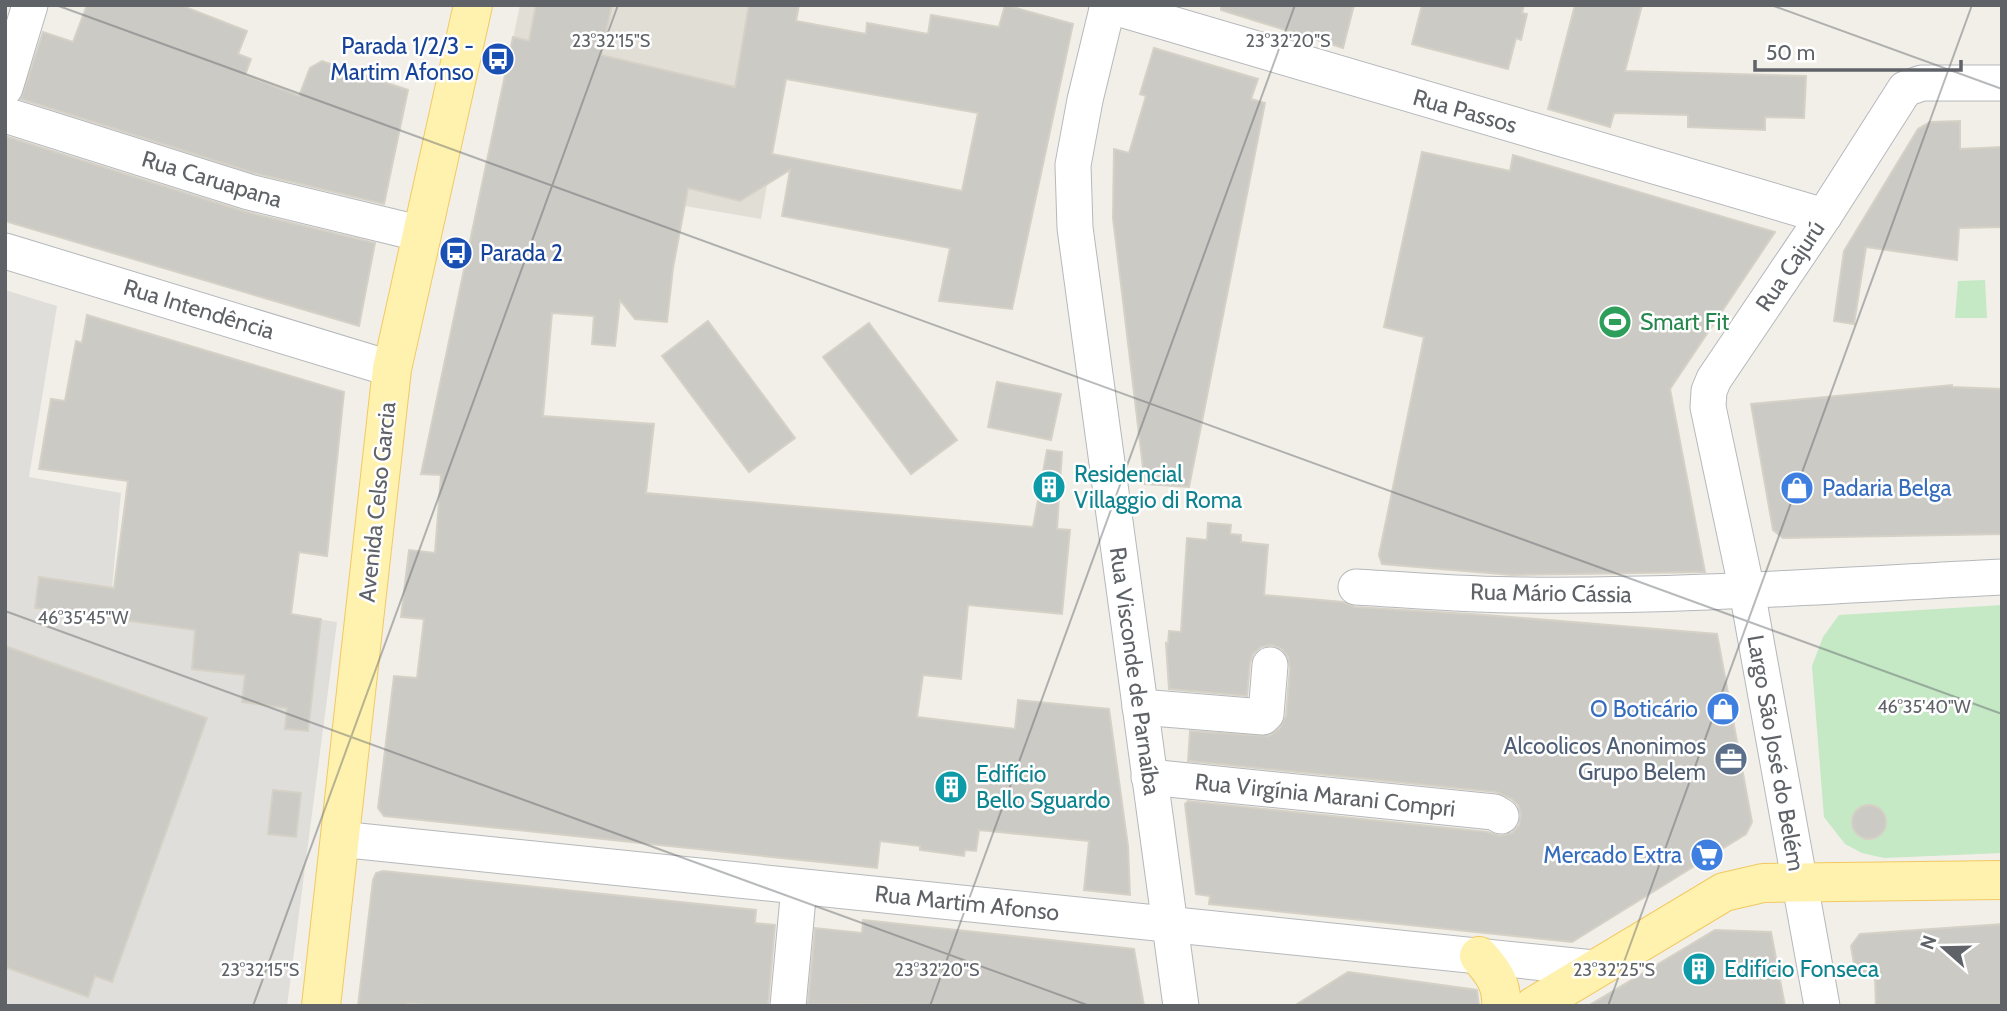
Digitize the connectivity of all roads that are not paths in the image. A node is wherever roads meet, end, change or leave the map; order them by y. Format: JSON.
{"nodes":[{"id":1,"x":30,"y":5,"type":"edge"},
{"id":2,"x":473,"y":5,"type":"edge"},
{"id":3,"x":1108,"y":5,"type":"edge"},
{"id":4,"x":2002,"y":83,"type":"edge"},
{"id":5,"x":5,"y":88,"type":"edge"},
{"id":6,"x":5,"y":115,"type":"edge"},
{"id":7,"x":1824,"y":216,"type":"junction"},
{"id":8,"x":422,"y":234,"type":"junction"},
{"id":9,"x":5,"y":251,"type":"edge"},
{"id":10,"x":392,"y":369,"type":"junction"},
{"id":11,"x":1737,"y":539,"type":"joint"},
{"id":12,"x":2002,"y":577,"type":"edge"},
{"id":13,"x":1356,"y":586,"type":"dead end"},
{"id":14,"x":1747,"y":591,"type":"junction"},
{"id":15,"x":1270,"y":665,"type":"dead end"},
{"id":16,"x":1140,"y":707,"type":"junction"},
{"id":17,"x":1149,"y":777,"type":"junction"},
{"id":18,"x":1501,"y":816,"type":"dead end"},
{"id":19,"x":340,"y":839,"type":"junction"},
{"id":20,"x":2002,"y":880,"type":"edge"},
{"id":21,"x":1799,"y":882,"type":"junction"},
{"id":22,"x":799,"y":887,"type":"junction"},
{"id":23,"x":1168,"y":924,"type":"junction"},
{"id":24,"x":1479,"y":956,"type":"junction"},
{"id":25,"x":1594,"y":968,"type":"junction"},
{"id":26,"x":321,"y":1006,"type":"edge"},
{"id":27,"x":788,"y":1006,"type":"edge"},
{"id":28,"x":1181,"y":1006,"type":"edge"},
{"id":29,"x":1501,"y":1006,"type":"edge"},
{"id":30,"x":1534,"y":1006,"type":"edge"},
{"id":31,"x":1822,"y":1006,"type":"edge"}],
"edges":[{"from":1,"to":5,"type":"street"},
{"from":2,"to":8,"type":"main road","name":"Avenida Celso Garcia"},
{"from":3,"to":7,"type":"street","name":"Rua Passos"},
{"from":3,"to":16,"type":"street","name":"Rua Visconde de Parnaíba"},
{"from":4,"to":7,"type":"street","name":"Rua Cajurú"},
{"from":6,"to":8,"type":"street","name":"Rua Caruapana"},
{"from":7,"to":11,"type":"street","name":"Rua Cajurú"},
{"from":8,"to":10,"type":"main road","name":"Avenida Celso Garcia"},
{"from":9,"to":10,"type":"street","name":"Rua Intendência"},
{"from":10,"to":19,"type":"main road","name":"Avenida Celso Garcia"},
{"from":11,"to":14,"type":"street","name":"Largo São José do Belém"},
{"from":12,"to":14,"type":"street"},
{"from":13,"to":14,"type":"street","name":"Rua Mário Cássia"},
{"from":14,"to":21,"type":"street","name":"Largo São José do Belém"},
{"from":15,"to":16,"type":"street"},
{"from":16,"to":17,"type":"street","name":"Rua Visconde de Parnaíba"},
{"from":17,"to":18,"type":"street","name":"Rua Virgínia Marani Compri"},
{"from":17,"to":23,"type":"street","name":"Rua Visconde de Parnaíba"},
{"from":19,"to":22,"type":"street","name":"Rua Martim Afonso"},
{"from":19,"to":26,"type":"main road","name":"Avenida Celso Garcia"},
{"from":20,"to":21,"type":"main road","name":"Largo São José do Belém"},
{"from":21,"to":25,"type":"main road"},
{"from":21,"to":31,"type":"street"},
{"from":22,"to":23,"type":"street","name":"Rua Martim Afonso"},
{"from":22,"to":27,"type":"street"},
{"from":23,"to":24,"type":"street","name":"Rua Martim Afonso"},
{"from":23,"to":28,"type":"street","name":"Rua Visconde de Parnaíba"},
{"from":24,"to":25,"type":"street","name":"Rua Martim Afonso"},
{"from":24,"to":29,"type":"main road"},
{"from":25,"to":30,"type":"main road"}]}
